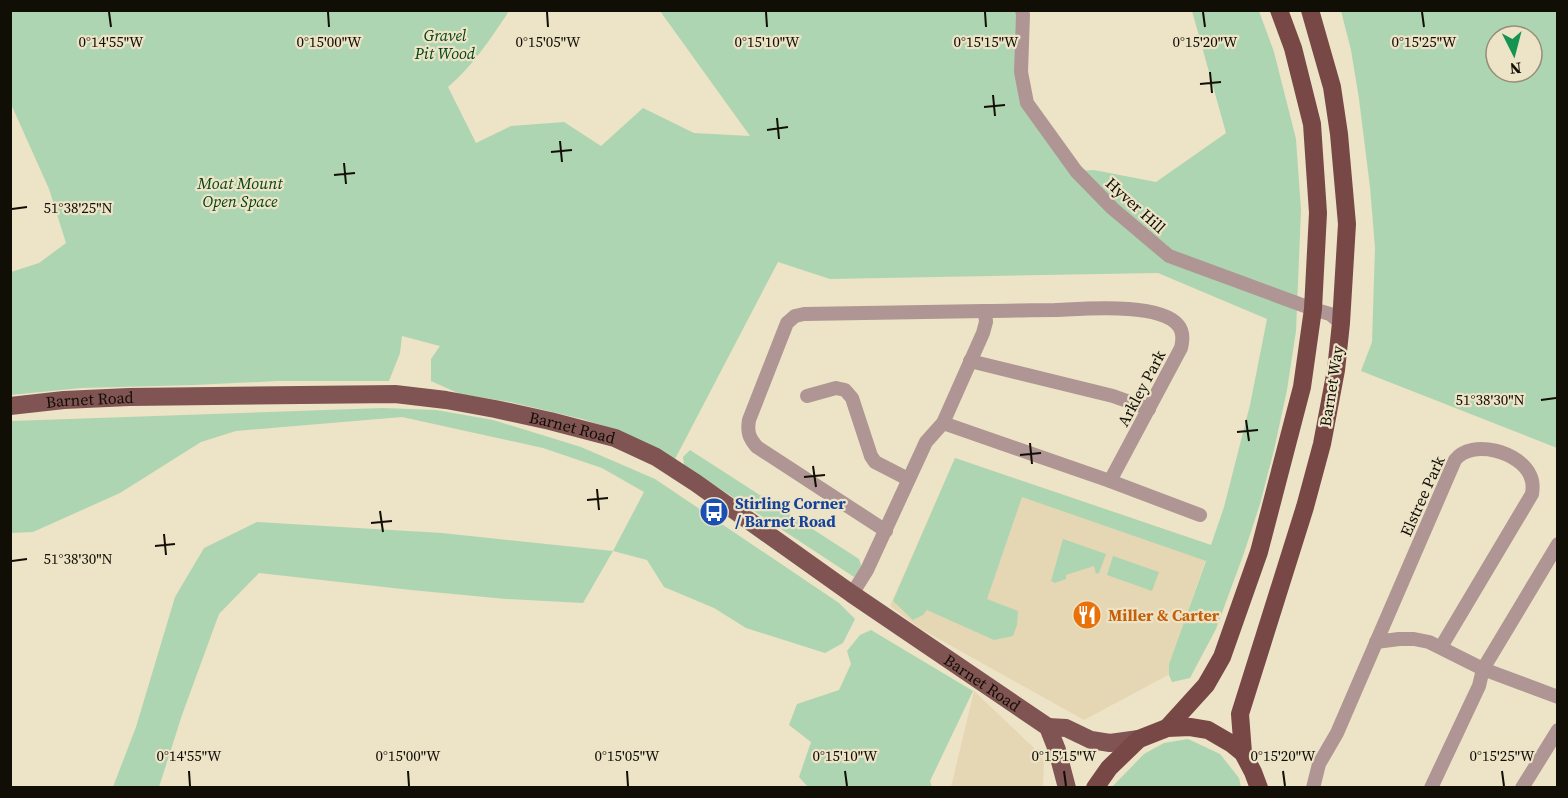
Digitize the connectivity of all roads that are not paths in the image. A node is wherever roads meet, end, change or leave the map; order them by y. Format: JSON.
{"nodes":[{"id":1,"x":1022,"y":10,"type":"edge"},
{"id":2,"x":1279,"y":10,"type":"edge"},
{"id":3,"x":1310,"y":10,"type":"edge"},
{"id":4,"x":1313,"y":309,"type":"junction"},
{"id":5,"x":986,"y":311,"type":"junction"},
{"id":6,"x":1341,"y":323,"type":"junction"},
{"id":7,"x":970,"y":361,"type":"junction"},
{"id":8,"x":807,"y":396,"type":"dead end"},
{"id":9,"x":10,"y":406,"type":"edge"},
{"id":10,"x":1149,"y":409,"type":"junction"},
{"id":11,"x":943,"y":423,"type":"junction"},
{"id":12,"x":908,"y":479,"type":"junction"},
{"id":13,"x":1110,"y":481,"type":"junction"},
{"id":14,"x":1200,"y":515,"type":"dead end"},
{"id":15,"x":886,"y":531,"type":"junction"},
{"id":16,"x":1557,"y":544,"type":"edge"},
{"id":17,"x":852,"y":594,"type":"junction"},
{"id":18,"x":1376,"y":642,"type":"junction"},
{"id":19,"x":1441,"y":647,"type":"junction"},
{"id":20,"x":1483,"y":669,"type":"junction"},
{"id":21,"x":1557,"y":697,"type":"edge"},
{"id":22,"x":1048,"y":727,"type":"junction"},
{"id":23,"x":1167,"y":728,"type":"junction"},
{"id":24,"x":1557,"y":730,"type":"edge"},
{"id":25,"x":1139,"y":740,"type":"junction"},
{"id":26,"x":1243,"y":753,"type":"junction"},
{"id":27,"x":1067,"y":788,"type":"edge"},
{"id":28,"x":1095,"y":788,"type":"edge"},
{"id":29,"x":1258,"y":788,"type":"edge"},
{"id":30,"x":1312,"y":788,"type":"edge"},
{"id":31,"x":1431,"y":788,"type":"edge"},
{"id":32,"x":1522,"y":788,"type":"edge"}],
"edges":[{"from":1,"to":4,"type":"street","name":"Hyver Hill"},
{"from":2,"to":4,"type":"highway","name":"Barnet Way"},
{"from":3,"to":6,"type":"highway","name":"Barnet Way"},
{"from":4,"to":6,"type":"street","name":"Hyver Hill"},
{"from":4,"to":23,"type":"highway","name":"Barnet Way"},
{"from":5,"to":7,"type":"street"},
{"from":5,"to":10,"type":"street","name":"Arkley Park"},
{"from":5,"to":15,"type":"street","name":"Arkley Park"},
{"from":6,"to":26,"type":"highway","name":"Barnet Way"},
{"from":7,"to":10,"type":"street"},
{"from":7,"to":11,"type":"street"},
{"from":8,"to":12,"type":"street"},
{"from":9,"to":17,"type":"main road","name":"Barnet Road"},
{"from":10,"to":13,"type":"street","name":"Arkley Park"},
{"from":11,"to":12,"type":"street"},
{"from":11,"to":13,"type":"street"},
{"from":12,"to":15,"type":"street"},
{"from":13,"to":14,"type":"street"},
{"from":15,"to":17,"type":"street"},
{"from":16,"to":20,"type":"street"},
{"from":17,"to":22,"type":"main road","name":"Barnet Road"},
{"from":18,"to":19,"type":"street"},
{"from":18,"to":19,"type":"street","name":"Elstree Park"},
{"from":18,"to":30,"type":"street","name":"Elstree Park"},
{"from":19,"to":20,"type":"street"},
{"from":20,"to":21,"type":"street"},
{"from":20,"to":31,"type":"street"},
{"from":22,"to":25,"type":"main road","name":"Barnet Road"},
{"from":22,"to":27,"type":"main road"},
{"from":23,"to":25,"type":"highway"},
{"from":23,"to":26,"type":"highway"},
{"from":24,"to":32,"type":"street"},
{"from":25,"to":28,"type":"highway"},
{"from":26,"to":29,"type":"highway"}]}
